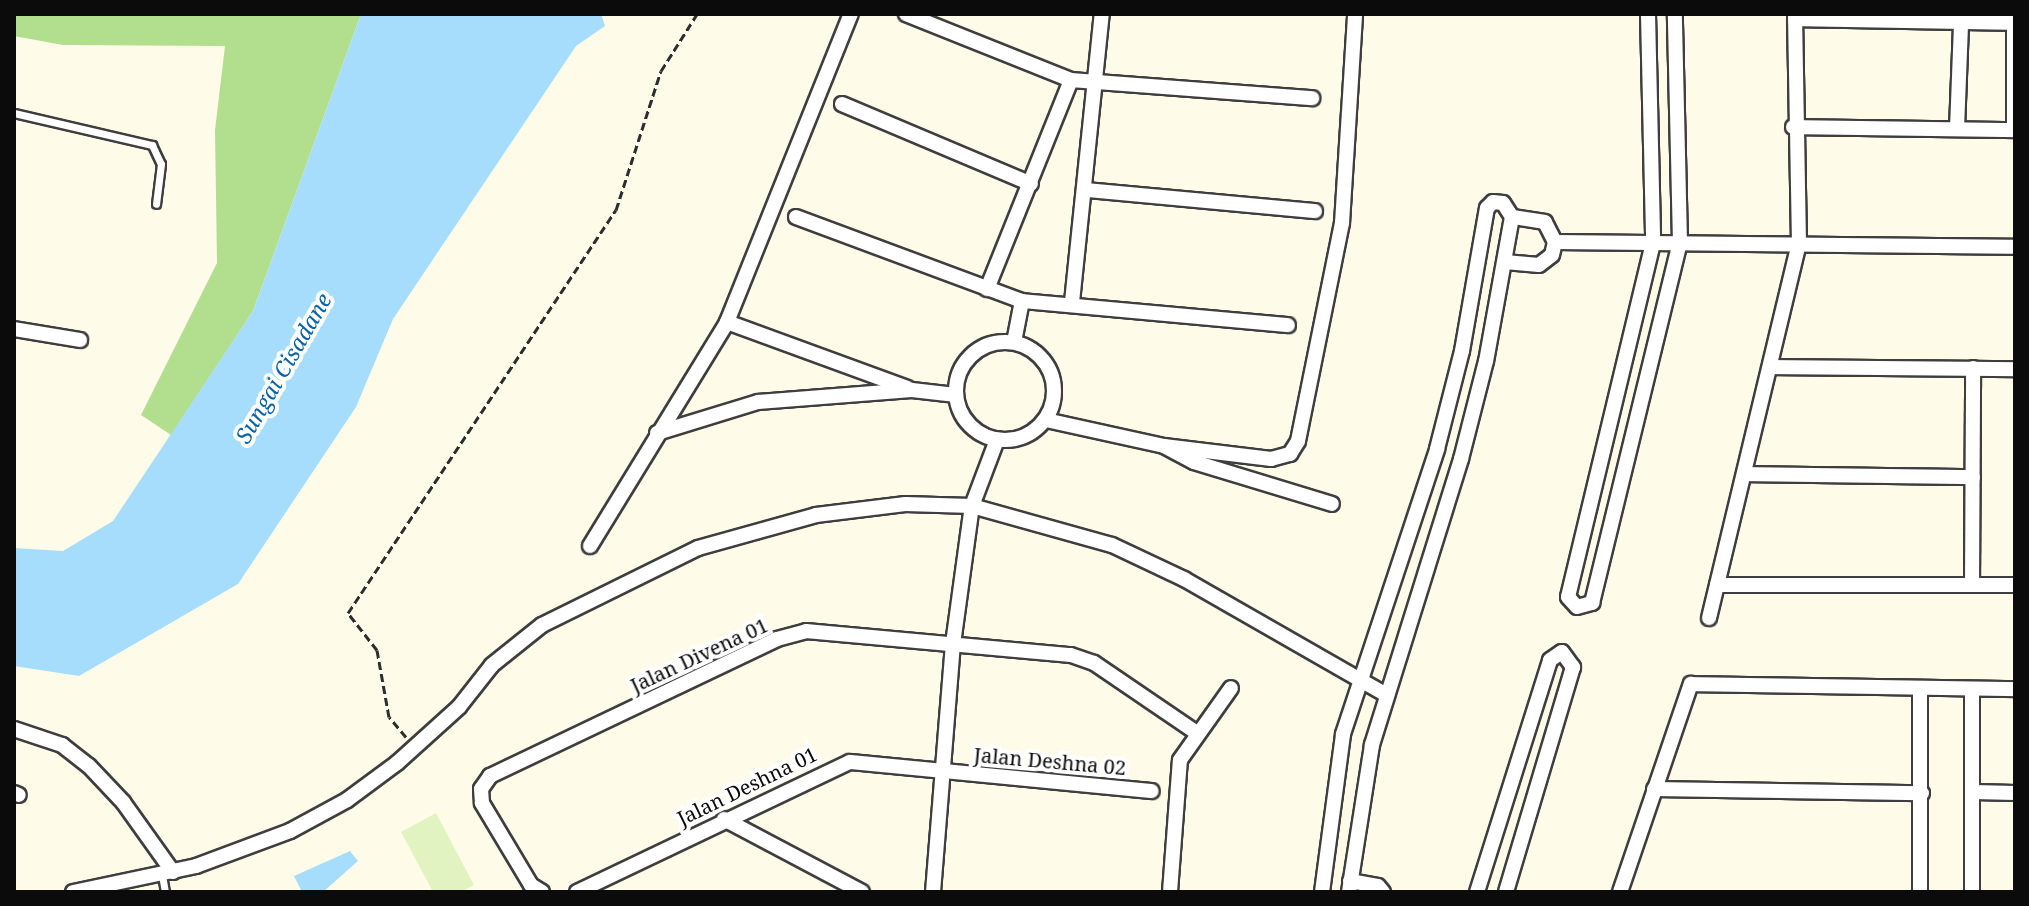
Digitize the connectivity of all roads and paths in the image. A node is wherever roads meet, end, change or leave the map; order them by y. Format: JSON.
{"nodes":[{"id":1,"x":697,"y":14,"type":"edge"},
{"id":2,"x":851,"y":14,"type":"edge"},
{"id":3,"x":906,"y":14,"type":"edge"},
{"id":4,"x":1102,"y":14,"type":"edge"},
{"id":5,"x":1355,"y":14,"type":"edge"},
{"id":6,"x":1648,"y":14,"type":"edge"},
{"id":7,"x":1675,"y":14,"type":"edge"},
{"id":8,"x":1795,"y":16,"type":"edge"},
{"id":9,"x":1961,"y":23,"type":"junction"},
{"id":10,"x":2015,"y":23,"type":"edge"},
{"id":11,"x":1071,"y":80,"type":"junction"},
{"id":12,"x":1094,"y":80,"type":"junction"},
{"id":13,"x":1312,"y":98,"type":"dead end"},
{"id":14,"x":842,"y":104,"type":"dead end"},
{"id":15,"x":14,"y":113,"type":"edge"},
{"id":16,"x":1793,"y":127,"type":"junction"},
{"id":17,"x":1957,"y":129,"type":"junction"},
{"id":18,"x":2015,"y":130,"type":"edge"},
{"id":19,"x":1031,"y":184,"type":"junction"},
{"id":20,"x":1087,"y":190,"type":"junction"},
{"id":21,"x":156,"y":204,"type":"dead end"},
{"id":22,"x":1315,"y":211,"type":"dead end"},
{"id":23,"x":796,"y":217,"type":"dead end"},
{"id":24,"x":1512,"y":217,"type":"junction"},
{"id":25,"x":1555,"y":242,"type":"junction"},
{"id":26,"x":1653,"y":243,"type":"junction"},
{"id":27,"x":1680,"y":243,"type":"junction"},
{"id":28,"x":1799,"y":244,"type":"junction"},
{"id":29,"x":2015,"y":247,"type":"edge"},
{"id":30,"x":1505,"y":262,"type":"junction"},
{"id":31,"x":987,"y":289,"type":"junction"},
{"id":32,"x":1022,"y":301,"type":"junction"},
{"id":33,"x":1072,"y":302,"type":"junction"},
{"id":34,"x":727,"y":322,"type":"junction"},
{"id":35,"x":1288,"y":325,"type":"dead end"},
{"id":36,"x":14,"y":329,"type":"edge"},
{"id":37,"x":80,"y":340,"type":"dead end"},
{"id":38,"x":1014,"y":342,"type":"junction"},
{"id":39,"x":1770,"y":367,"type":"junction"},
{"id":40,"x":1973,"y":368,"type":"junction"},
{"id":41,"x":2015,"y":369,"type":"edge"},
{"id":42,"x":912,"y":390,"type":"junction"},
{"id":43,"x":956,"y":395,"type":"junction"},
{"id":44,"x":1046,"y":420,"type":"junction"},
{"id":45,"x":657,"y":433,"type":"junction"},
{"id":46,"x":997,"y":440,"type":"junction"},
{"id":47,"x":1164,"y":446,"type":"junction"},
{"id":48,"x":1746,"y":474,"type":"junction"},
{"id":49,"x":1973,"y":477,"type":"junction"},
{"id":50,"x":1332,"y":504,"type":"dead end"},
{"id":51,"x":972,"y":506,"type":"junction"},
{"id":52,"x":590,"y":546,"type":"dead end"},
{"id":53,"x":1717,"y":585,"type":"junction"},
{"id":54,"x":1972,"y":585,"type":"junction"},
{"id":55,"x":2015,"y":585,"type":"edge"},
{"id":56,"x":1709,"y":618,"type":"dead end"},
{"id":57,"x":953,"y":644,"type":"junction"},
{"id":58,"x":1359,"y":680,"type":"junction"},
{"id":59,"x":1231,"y":688,"type":"dead end"},
{"id":60,"x":1972,"y":689,"type":"junction"},
{"id":61,"x":2015,"y":689,"type":"edge"},
{"id":62,"x":1920,"y":690,"type":"junction"},
{"id":63,"x":1385,"y":694,"type":"junction"},
{"id":64,"x":14,"y":729,"type":"edge"},
{"id":65,"x":1197,"y":733,"type":"junction"},
{"id":66,"x":423,"y":741,"type":"junction"},
{"id":67,"x":944,"y":771,"type":"junction"},
{"id":68,"x":1654,"y":789,"type":"junction"},
{"id":69,"x":1152,"y":791,"type":"dead end"},
{"id":70,"x":1974,"y":792,"type":"junction"},
{"id":71,"x":1922,"y":793,"type":"junction"},
{"id":72,"x":2015,"y":793,"type":"edge"},
{"id":73,"x":724,"y":819,"type":"junction"},
{"id":74,"x":168,"y":874,"type":"junction"},
{"id":75,"x":1349,"y":887,"type":"edge"},
{"id":76,"x":73,"y":892,"type":"edge"},
{"id":77,"x":165,"y":892,"type":"edge"},
{"id":78,"x":542,"y":892,"type":"edge"},
{"id":79,"x":577,"y":892,"type":"edge"},
{"id":80,"x":862,"y":892,"type":"edge"},
{"id":81,"x":933,"y":892,"type":"edge"},
{"id":82,"x":1170,"y":892,"type":"edge"},
{"id":83,"x":1322,"y":892,"type":"edge"},
{"id":84,"x":1383,"y":892,"type":"edge"},
{"id":85,"x":1477,"y":892,"type":"edge"},
{"id":86,"x":1506,"y":892,"type":"edge"},
{"id":87,"x":1620,"y":892,"type":"edge"},
{"id":88,"x":1920,"y":892,"type":"edge"},
{"id":89,"x":1972,"y":892,"type":"edge"}],
"edges":[{"from":1,"to":66,"type":"path"},
{"from":2,"to":34,"type":"street"},
{"from":3,"to":11,"type":"street"},
{"from":4,"to":12,"type":"street"},
{"from":5,"to":47,"type":"street"},
{"from":6,"to":26,"type":"street"},
{"from":7,"to":27,"type":"street"},
{"from":8,"to":9,"type":"street"},
{"from":8,"to":16,"type":"street"},
{"from":9,"to":10,"type":"street"},
{"from":9,"to":17,"type":"street"},
{"from":10,"to":18,"type":"street"},
{"from":11,"to":12,"type":"street"},
{"from":11,"to":19,"type":"street"},
{"from":12,"to":13,"type":"street"},
{"from":12,"to":20,"type":"street"},
{"from":14,"to":19,"type":"street"},
{"from":15,"to":21,"type":"lane"},
{"from":16,"to":17,"type":"street"},
{"from":16,"to":28,"type":"street"},
{"from":17,"to":18,"type":"street"},
{"from":19,"to":31,"type":"street"},
{"from":20,"to":22,"type":"street"},
{"from":20,"to":33,"type":"street"},
{"from":23,"to":31,"type":"street"},
{"from":24,"to":25,"type":"street"},
{"from":24,"to":30,"type":"street"},
{"from":24,"to":58,"type":"street"},
{"from":25,"to":26,"type":"street"},
{"from":25,"to":30,"type":"street"},
{"from":26,"to":27,"type":"street"},
{"from":26,"to":27,"type":"street"},
{"from":27,"to":28,"type":"street"},
{"from":28,"to":29,"type":"street"},
{"from":28,"to":39,"type":"street"},
{"from":30,"to":63,"type":"street"},
{"from":31,"to":32,"type":"street"},
{"from":32,"to":33,"type":"street"},
{"from":32,"to":38,"type":"street"},
{"from":33,"to":35,"type":"street"},
{"from":34,"to":42,"type":"street"},
{"from":34,"to":45,"type":"street"},
{"from":36,"to":37,"type":"street"},
{"from":38,"to":43,"type":"street"},
{"from":38,"to":44,"type":"street"},
{"from":39,"to":40,"type":"street"},
{"from":39,"to":48,"type":"street"},
{"from":40,"to":41,"type":"street"},
{"from":40,"to":49,"type":"street"},
{"from":42,"to":43,"type":"street"},
{"from":42,"to":45,"type":"street"},
{"from":43,"to":46,"type":"street"},
{"from":44,"to":46,"type":"street"},
{"from":44,"to":47,"type":"street"},
{"from":45,"to":52,"type":"street"},
{"from":46,"to":51,"type":"street"},
{"from":47,"to":50,"type":"street"},
{"from":48,"to":49,"type":"street"},
{"from":48,"to":53,"type":"street"},
{"from":49,"to":54,"type":"street"},
{"from":51,"to":57,"type":"street"},
{"from":51,"to":58,"type":"street"},
{"from":51,"to":66,"type":"street"},
{"from":53,"to":54,"type":"street"},
{"from":53,"to":56,"type":"street"},
{"from":54,"to":55,"type":"street"},
{"from":57,"to":65,"type":"street","name":"Jalan Divena 01"},
{"from":57,"to":67,"type":"street"},
{"from":57,"to":78,"type":"street","name":"Jalan Divena 01"},
{"from":58,"to":63,"type":"street"},
{"from":58,"to":83,"type":"street"},
{"from":59,"to":65,"type":"street"},
{"from":60,"to":61,"type":"street"},
{"from":60,"to":62,"type":"street"},
{"from":60,"to":70,"type":"street"},
{"from":62,"to":68,"type":"street"},
{"from":62,"to":71,"type":"street"},
{"from":63,"to":75,"type":"street"},
{"from":64,"to":74,"type":"street"},
{"from":65,"to":82,"type":"street"},
{"from":66,"to":74,"type":"street"},
{"from":67,"to":69,"type":"street","name":"Jalan Deshna 02"},
{"from":67,"to":73,"type":"street","name":"Jalan Deshna 01"},
{"from":67,"to":81,"type":"street"},
{"from":68,"to":71,"type":"street"},
{"from":68,"to":87,"type":"street"},
{"from":70,"to":72,"type":"street"},
{"from":70,"to":89,"type":"street"},
{"from":71,"to":88,"type":"street"},
{"from":73,"to":79,"type":"street","name":"Jalan Deshna 01"},
{"from":73,"to":80,"type":"street"},
{"from":74,"to":76,"type":"street"},
{"from":74,"to":77,"type":"lane"},
{"from":75,"to":84,"type":"street"},
{"from":85,"to":86,"type":"street"}]}
